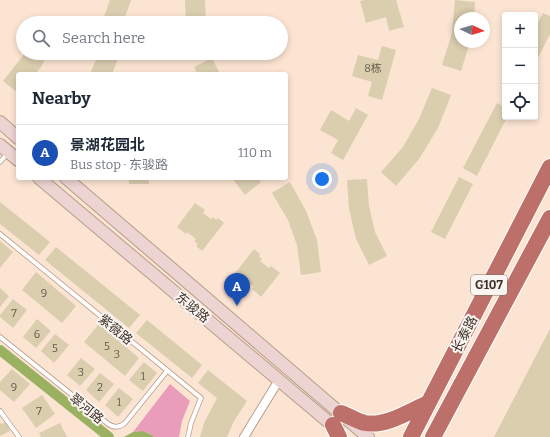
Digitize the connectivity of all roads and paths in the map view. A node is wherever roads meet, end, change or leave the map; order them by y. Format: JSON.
{"nodes":[{"id":1,"x":0,"y":122,"type":"edge"},
{"id":2,"x":16,"y":136,"type":"edge"},
{"id":3,"x":4,"y":148,"type":"edge"},
{"id":4,"x":16,"y":158,"type":"edge"},
{"id":5,"x":0,"y":162,"type":"edge"},
{"id":6,"x":550,"y":167,"type":"edge"},
{"id":7,"x":41,"y":180,"type":"edge"},
{"id":8,"x":68,"y":180,"type":"edge"},
{"id":9,"x":550,"y":218,"type":"edge"},
{"id":10,"x":0,"y":234,"type":"edge"},
{"id":11,"x":0,"y":337,"type":"edge"},
{"id":12,"x":167,"y":371,"type":"junction"},
{"id":13,"x":279,"y":380,"type":"junction"},
{"id":14,"x":428,"y":403,"type":"junction"},
{"id":15,"x":0,"y":411,"type":"edge"},
{"id":16,"x":442,"y":420,"type":"junction"},
{"id":17,"x":338,"y":425,"type":"edge"},
{"id":18,"x":20,"y":437,"type":"edge"},
{"id":19,"x":188,"y":437,"type":"edge"},
{"id":20,"x":244,"y":437,"type":"edge"},
{"id":21,"x":346,"y":437,"type":"edge"},
{"id":22,"x":368,"y":437,"type":"edge"},
{"id":23,"x":411,"y":437,"type":"edge"},
{"id":24,"x":434,"y":437,"type":"edge"},
{"id":25,"x":442,"y":437,"type":"edge"}],
"edges":[{"from":1,"to":2,"type":"street"},
{"from":3,"to":4,"type":"street"},
{"from":3,"to":5,"type":"lane"},
{"from":6,"to":14,"type":"highway","name":"长泰路","number":"G107"},
{"from":7,"to":13,"type":"street","name":"东骏路"},
{"from":8,"to":17,"type":"street","name":"东骏路"},
{"from":9,"to":16,"type":"highway","name":"长泰路","number":"G107"},
{"from":10,"to":12,"type":"lane","name":"紫薇路"},
{"from":11,"to":12,"type":"lane","name":"翠河路"},
{"from":12,"to":19,"type":"lane","name":"紫薇路"},
{"from":13,"to":17,"type":"street","name":"东骏路"},
{"from":13,"to":20,"type":"street"},
{"from":14,"to":17,"type":"highway"},
{"from":14,"to":23,"type":"highway","name":"长泰路","number":"G107"},
{"from":15,"to":18,"type":"lane"},
{"from":16,"to":24,"type":"highway","name":"长泰路","number":"G107"},
{"from":16,"to":25,"type":"highway"},
{"from":17,"to":21,"type":"street","name":"东骏路"},
{"from":17,"to":22,"type":"street","name":"东骏路"}]}
